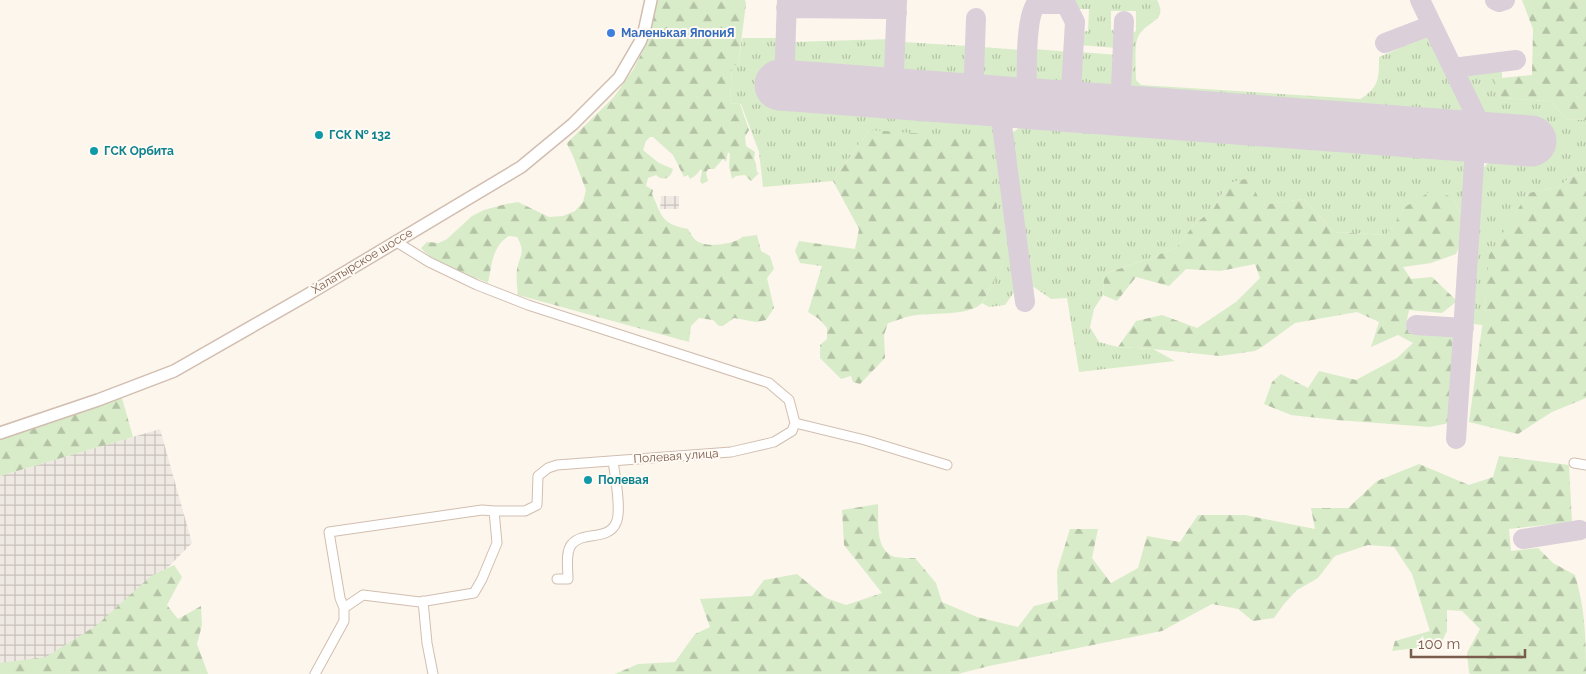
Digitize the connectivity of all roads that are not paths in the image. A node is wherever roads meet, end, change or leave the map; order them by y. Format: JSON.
{"nodes":[{"id":1,"x":651,"y":0,"type":"edge"},
{"id":2,"x":395,"y":241,"type":"junction"},
{"id":3,"x":795,"y":423,"type":"junction"},
{"id":4,"x":0,"y":433,"type":"edge"},
{"id":5,"x":613,"y":461,"type":"junction"},
{"id":6,"x":1574,"y":462,"type":"dead end"},
{"id":7,"x":946,"y":465,"type":"dead end"},
{"id":8,"x":1586,"y":465,"type":"edge"},
{"id":9,"x":494,"y":512,"type":"junction"},
{"id":10,"x":557,"y":579,"type":"dead end"},
{"id":11,"x":424,"y":602,"type":"junction"},
{"id":12,"x":344,"y":608,"type":"junction"},
{"id":13,"x":315,"y":674,"type":"edge"},
{"id":14,"x":433,"y":674,"type":"edge"}],
"edges":[{"from":1,"to":2,"type":"street","name":"Халатырское шоссе"},
{"from":2,"to":3,"type":"street"},
{"from":2,"to":4,"type":"street","name":"Халатырское шоссе"},
{"from":3,"to":5,"type":"street","name":"Полевая улица"},
{"from":3,"to":7,"type":"street"},
{"from":5,"to":9,"type":"street","name":"Полевая улица"},
{"from":5,"to":10,"type":"street"},
{"from":6,"to":8,"type":"street"},
{"from":9,"to":11,"type":"street"},
{"from":9,"to":12,"type":"street"},
{"from":11,"to":12,"type":"street"},
{"from":11,"to":14,"type":"street"},
{"from":12,"to":13,"type":"street"}]}
